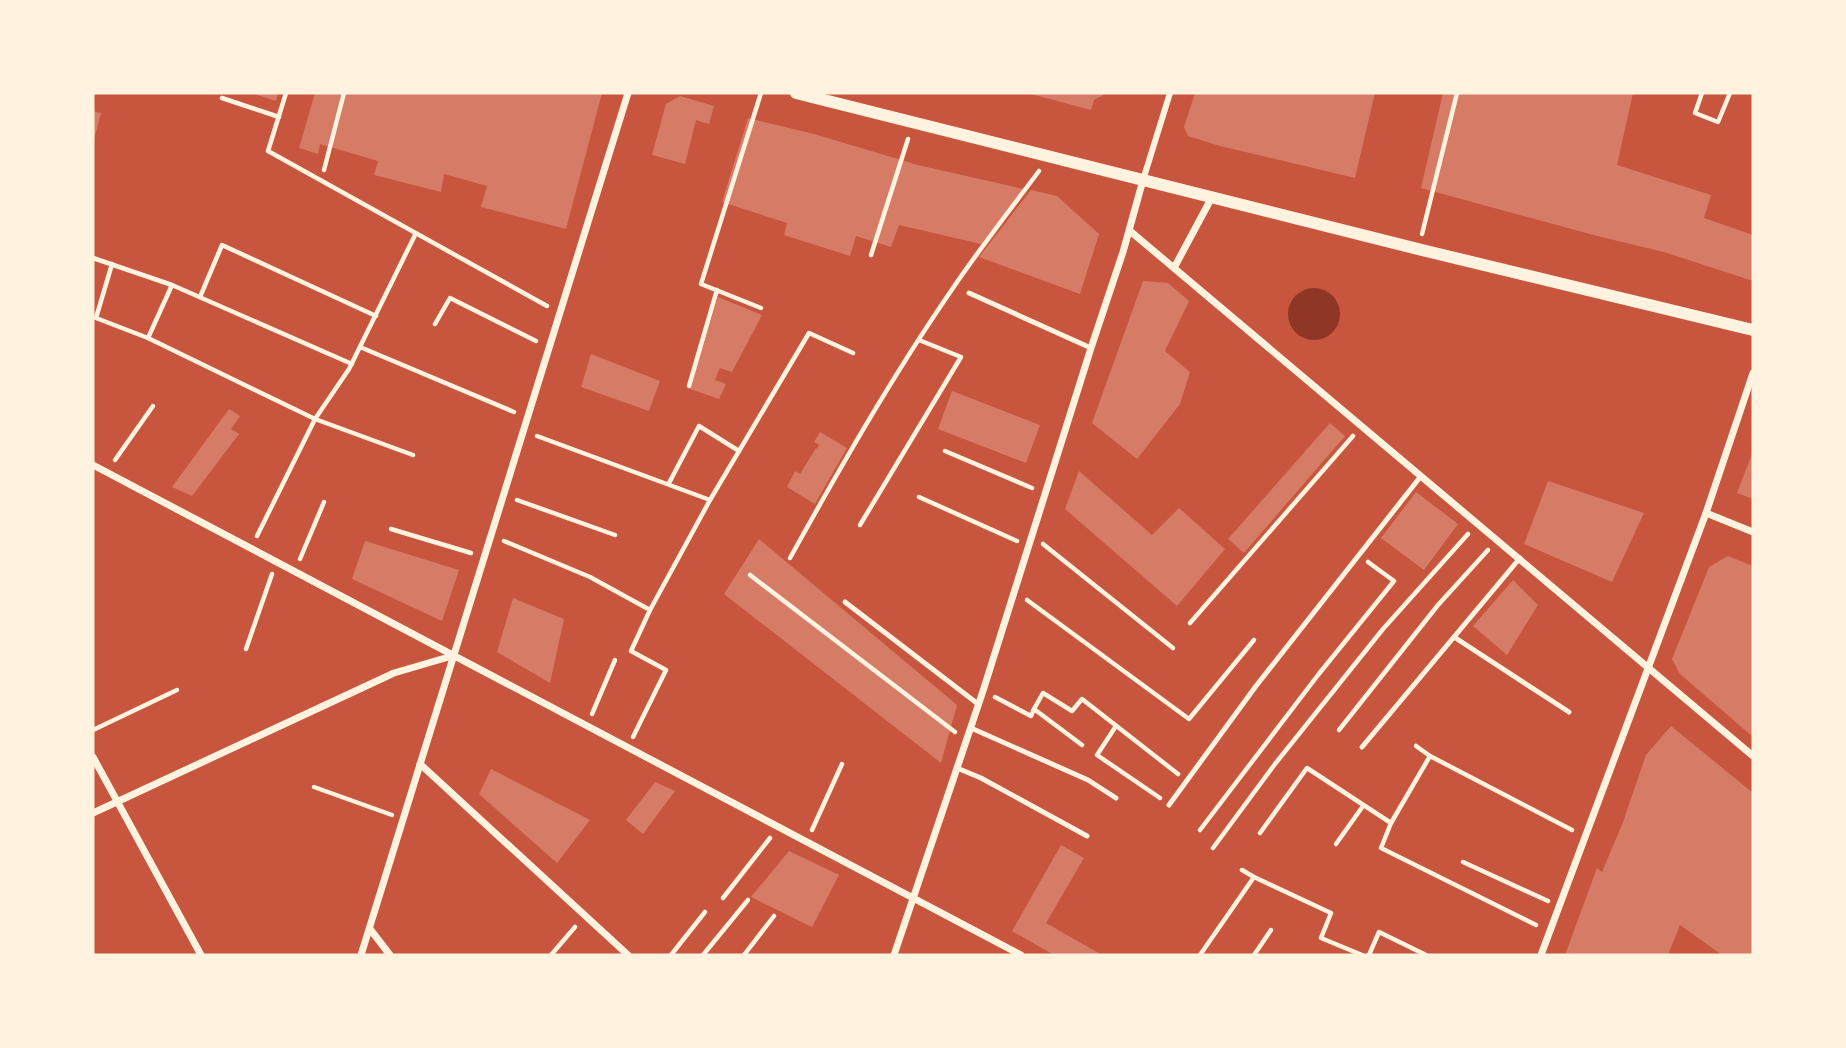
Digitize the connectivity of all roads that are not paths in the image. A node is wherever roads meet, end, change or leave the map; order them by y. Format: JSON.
{"nodes":[{"id":1,"x":628,"y":93,"type":"edge"},
{"id":2,"x":796,"y":93,"type":"edge"},
{"id":3,"x":1170,"y":93,"type":"edge"},
{"id":4,"x":1143,"y":180,"type":"junction"},
{"id":5,"x":1212,"y":197,"type":"junction"},
{"id":6,"x":1130,"y":231,"type":"junction"},
{"id":7,"x":1174,"y":268,"type":"junction"},
{"id":8,"x":970,"y":293,"type":"dead end"},
{"id":9,"x":1753,"y":330,"type":"edge"},
{"id":10,"x":1091,"y":348,"type":"junction"},
{"id":11,"x":1753,"y":373,"type":"edge"},
{"id":12,"x":93,"y":465,"type":"edge"},
{"id":13,"x":1421,"y":476,"type":"junction"},
{"id":14,"x":1706,"y":513,"type":"junction"},
{"id":15,"x":1753,"y":532,"type":"edge"},
{"id":16,"x":1520,"y":558,"type":"junction"},
{"id":17,"x":845,"y":602,"type":"dead end"},
{"id":18,"x":1454,"y":637,"type":"junction"},
{"id":19,"x":453,"y":656,"type":"junction"},
{"id":20,"x":1649,"y":667,"type":"junction"},
{"id":21,"x":978,"y":704,"type":"junction"},
{"id":22,"x":1569,"y":712,"type":"dead end"},
{"id":23,"x":971,"y":728,"type":"junction"},
{"id":24,"x":1362,"y":747,"type":"dead end"},
{"id":25,"x":1753,"y":756,"type":"edge"},
{"id":26,"x":93,"y":757,"type":"edge"},
{"id":27,"x":419,"y":764,"type":"junction"},
{"id":28,"x":957,"y":768,"type":"junction"},
{"id":29,"x":1116,"y":798,"type":"dead end"},
{"id":30,"x":118,"y":800,"type":"junction"},
{"id":31,"x":1169,"y":805,"type":"road end"},
{"id":32,"x":93,"y":813,"type":"edge"},
{"id":33,"x":1087,"y":836,"type":"dead end"},
{"id":34,"x":912,"y":897,"type":"junction"},
{"id":35,"x":370,"y":929,"type":"junction"},
{"id":36,"x":201,"y":955,"type":"edge"},
{"id":37,"x":361,"y":955,"type":"edge"},
{"id":38,"x":390,"y":955,"type":"edge"},
{"id":39,"x":628,"y":955,"type":"edge"},
{"id":40,"x":894,"y":955,"type":"edge"},
{"id":41,"x":1021,"y":955,"type":"edge"},
{"id":42,"x":1541,"y":955,"type":"edge"}],
"edges":[{"from":1,"to":19,"type":"street"},
{"from":2,"to":4,"type":"street"},
{"from":3,"to":4,"type":"street"},
{"from":4,"to":5,"type":"street"},
{"from":4,"to":6,"type":"street"},
{"from":5,"to":7,"type":"street"},
{"from":5,"to":9,"type":"street"},
{"from":6,"to":7,"type":"street"},
{"from":6,"to":10,"type":"street"},
{"from":7,"to":13,"type":"street"},
{"from":8,"to":10,"type":"lane"},
{"from":10,"to":21,"type":"street"},
{"from":11,"to":14,"type":"street"},
{"from":12,"to":19,"type":"street"},
{"from":13,"to":16,"type":"street"},
{"from":13,"to":31,"type":"lane"},
{"from":14,"to":15,"type":"street"},
{"from":14,"to":20,"type":"street"},
{"from":16,"to":18,"type":"lane"},
{"from":16,"to":20,"type":"street"},
{"from":17,"to":21,"type":"lane"},
{"from":18,"to":22,"type":"lane"},
{"from":18,"to":24,"type":"lane"},
{"from":19,"to":27,"type":"street"},
{"from":19,"to":30,"type":"street"},
{"from":19,"to":34,"type":"street"},
{"from":20,"to":25,"type":"street"},
{"from":20,"to":42,"type":"street"},
{"from":21,"to":23,"type":"street"},
{"from":23,"to":28,"type":"street"},
{"from":23,"to":29,"type":"lane"},
{"from":26,"to":30,"type":"street"},
{"from":27,"to":35,"type":"street"},
{"from":27,"to":39,"type":"street"},
{"from":28,"to":33,"type":"lane"},
{"from":28,"to":34,"type":"street"},
{"from":30,"to":32,"type":"street"},
{"from":30,"to":36,"type":"street"},
{"from":34,"to":40,"type":"street"},
{"from":34,"to":41,"type":"street"},
{"from":35,"to":37,"type":"street"},
{"from":35,"to":38,"type":"street"}]}
